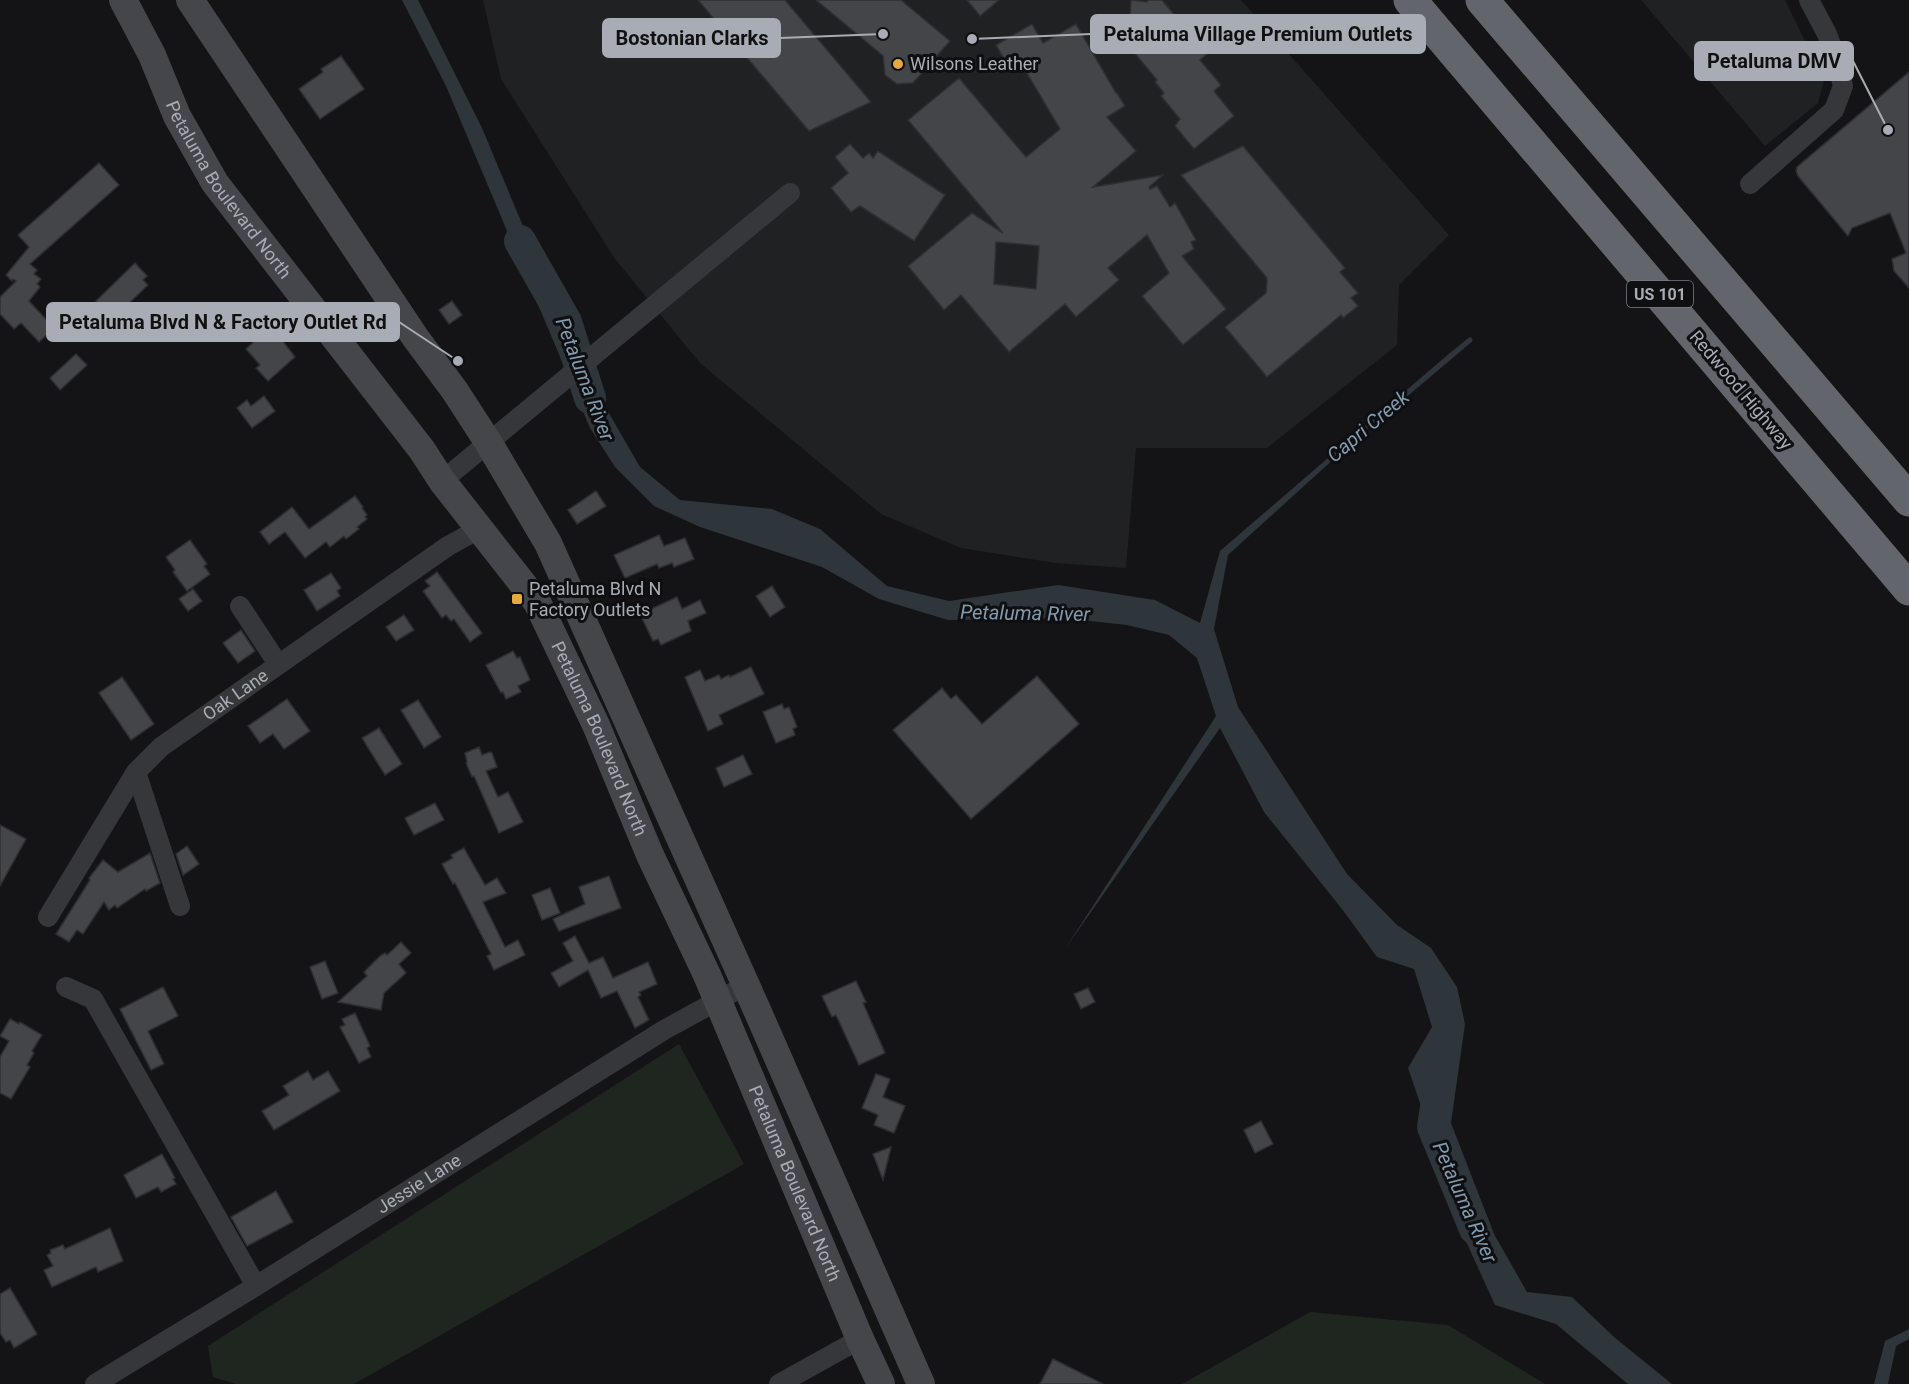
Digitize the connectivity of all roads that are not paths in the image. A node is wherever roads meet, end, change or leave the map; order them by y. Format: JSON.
{"nodes":[{"id":1,"x":123,"y":0,"type":"edge"},
{"id":2,"x":190,"y":0,"type":"edge"},
{"id":3,"x":1410,"y":0,"type":"edge"},
{"id":4,"x":1482,"y":0,"type":"edge"},
{"id":5,"x":1809,"y":0,"type":"edge"},
{"id":6,"x":1750,"y":184,"type":"dead end"},
{"id":7,"x":790,"y":193,"type":"dead end"},
{"id":8,"x":488,"y":442,"type":"junction"},
{"id":9,"x":442,"y":481,"type":"junction"},
{"id":10,"x":1909,"y":500,"type":"edge"},
{"id":11,"x":479,"y":530,"type":"junction"},
{"id":12,"x":1909,"y":588,"type":"edge"},
{"id":13,"x":240,"y":606,"type":"dead end"},
{"id":14,"x":278,"y":664,"type":"junction"},
{"id":15,"x":136,"y":772,"type":"junction"},
{"id":16,"x":180,"y":906,"type":"dead end"},
{"id":17,"x":48,"y":917,"type":"dead end"},
{"id":18,"x":746,"y":985,"type":"junction"},
{"id":19,"x":66,"y":987,"type":"dead end"},
{"id":20,"x":718,"y":1000,"type":"junction"},
{"id":21,"x":256,"y":1286,"type":"junction"},
{"id":22,"x":860,"y":1339,"type":"junction"},
{"id":23,"x":95,"y":1384,"type":"edge"},
{"id":24,"x":778,"y":1384,"type":"edge"},
{"id":25,"x":881,"y":1384,"type":"edge"},
{"id":26,"x":921,"y":1384,"type":"edge"}],
"edges":[{"from":1,"to":9,"type":"main road","name":"Petaluma Boulevard North"},
{"from":2,"to":8,"type":"main road","name":"Petaluma Boulevard North"},
{"from":3,"to":12,"type":"highway","name":"Redwood Highway","number":"US 101"},
{"from":4,"to":10,"type":"highway","number":"US 101"},
{"from":5,"to":6,"type":"street"},
{"from":7,"to":8,"type":"street"},
{"from":8,"to":9,"type":"street"},
{"from":8,"to":18,"type":"main road","name":"Petaluma Boulevard North"},
{"from":9,"to":11,"type":"main road","name":"Petaluma Boulevard North"},
{"from":11,"to":14,"type":"street","name":"Oak Lane"},
{"from":11,"to":20,"type":"main road","name":"Petaluma Boulevard North"},
{"from":13,"to":14,"type":"street"},
{"from":14,"to":15,"type":"street","name":"Oak Lane"},
{"from":15,"to":16,"type":"street"},
{"from":15,"to":17,"type":"street","name":"Oak Lane"},
{"from":18,"to":20,"type":"street","name":"Jessie Lane"},
{"from":18,"to":26,"type":"main road","name":"Petaluma Boulevard North"},
{"from":19,"to":21,"type":"street"},
{"from":20,"to":21,"type":"street","name":"Jessie Lane"},
{"from":20,"to":22,"type":"main road","name":"Petaluma Boulevard North"},
{"from":21,"to":23,"type":"street","name":"Jessie Lane"},
{"from":22,"to":24,"type":"street"},
{"from":22,"to":25,"type":"main road","name":"Petaluma Boulevard North"}]}
